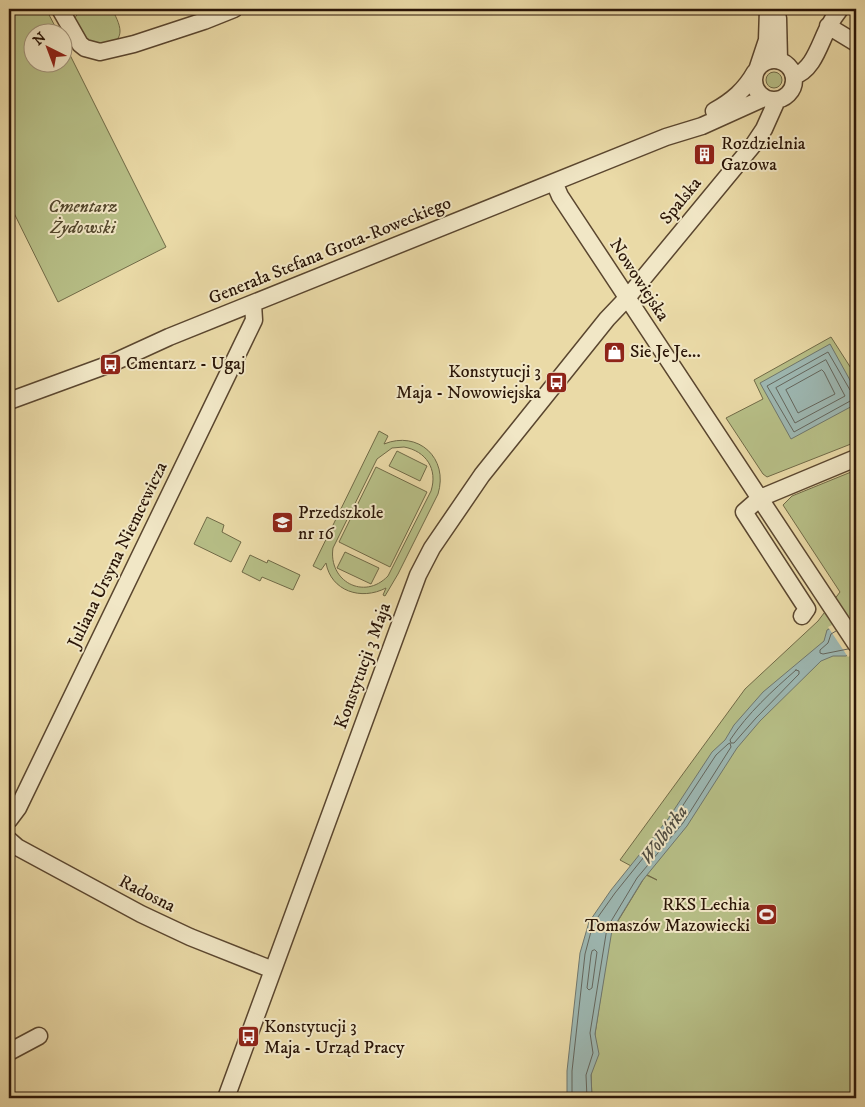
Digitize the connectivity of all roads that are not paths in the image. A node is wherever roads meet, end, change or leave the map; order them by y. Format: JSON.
{"nodes":[{"id":1,"x":60,"y":9,"type":"edge"},
{"id":2,"x":234,"y":9,"type":"edge"},
{"id":3,"x":768,"y":9,"type":"edge"},
{"id":4,"x":778,"y":9,"type":"edge"},
{"id":5,"x":840,"y":9,"type":"edge"},
{"id":6,"x":828,"y":26,"type":"junction"},
{"id":7,"x":856,"y":43,"type":"edge"},
{"id":8,"x":781,"y":61,"type":"junction"},
{"id":9,"x":756,"y":70,"type":"junction"},
{"id":10,"x":794,"y":76,"type":"junction"},
{"id":11,"x":770,"y":99,"type":"junction"},
{"id":12,"x":666,"y":137,"type":"junction"},
{"id":13,"x":554,"y":182,"type":"junction"},
{"id":14,"x":627,"y":298,"type":"junction"},
{"id":15,"x":253,"y":304,"type":"junction"},
{"id":16,"x":9,"y":401,"type":"edge"},
{"id":17,"x":856,"y":458,"type":"edge"},
{"id":18,"x":760,"y":498,"type":"junction"},
{"id":19,"x":802,"y":616,"type":"dead end"},
{"id":20,"x":856,"y":644,"type":"edge"},
{"id":21,"x":9,"y":820,"type":"edge"},
{"id":22,"x":9,"y":840,"type":"edge"},
{"id":23,"x":273,"y":970,"type":"junction"},
{"id":24,"x":39,"y":1036,"type":"dead end"},
{"id":25,"x":9,"y":1052,"type":"edge"},
{"id":26,"x":226,"y":1098,"type":"edge"}],
"edges":[{"from":1,"to":2,"type":"street"},
{"from":3,"to":9,"type":"street"},
{"from":4,"to":8,"type":"street"},
{"from":5,"to":6,"type":"street"},
{"from":6,"to":7,"type":"street"},
{"from":6,"to":8,"type":"street"},
{"from":6,"to":10,"type":"street"},
{"from":8,"to":9,"type":"street"},
{"from":8,"to":10,"type":"street"},
{"from":9,"to":11,"type":"street"},
{"from":9,"to":12,"type":"street","name":"Generała Stefana Grota-Roweckiego"},
{"from":10,"to":11,"type":"street"},
{"from":11,"to":12,"type":"street","name":"Generała Stefana Grota-Roweckiego"},
{"from":11,"to":14,"type":"street","name":"Spalska"},
{"from":12,"to":13,"type":"street","name":"Generała Stefana Grota-Roweckiego"},
{"from":13,"to":14,"type":"street","name":"Nowowiejska"},
{"from":13,"to":15,"type":"street","name":"Generała Stefana Grota-Roweckiego"},
{"from":14,"to":18,"type":"street","name":"Nowowiejska"},
{"from":14,"to":23,"type":"street","name":"Konstytucji 3 Maja"},
{"from":15,"to":16,"type":"street","name":"Generała Stefana Grota-Roweckiego"},
{"from":15,"to":21,"type":"street","name":"Juliana Ursyna Niemcewicza"},
{"from":17,"to":18,"type":"street"},
{"from":18,"to":19,"type":"street"},
{"from":18,"to":20,"type":"street","name":"Nowowiejska"},
{"from":22,"to":23,"type":"street","name":"Radosna"},
{"from":23,"to":26,"type":"street","name":"Konstytucji 3 Maja"},
{"from":24,"to":25,"type":"street"}]}
